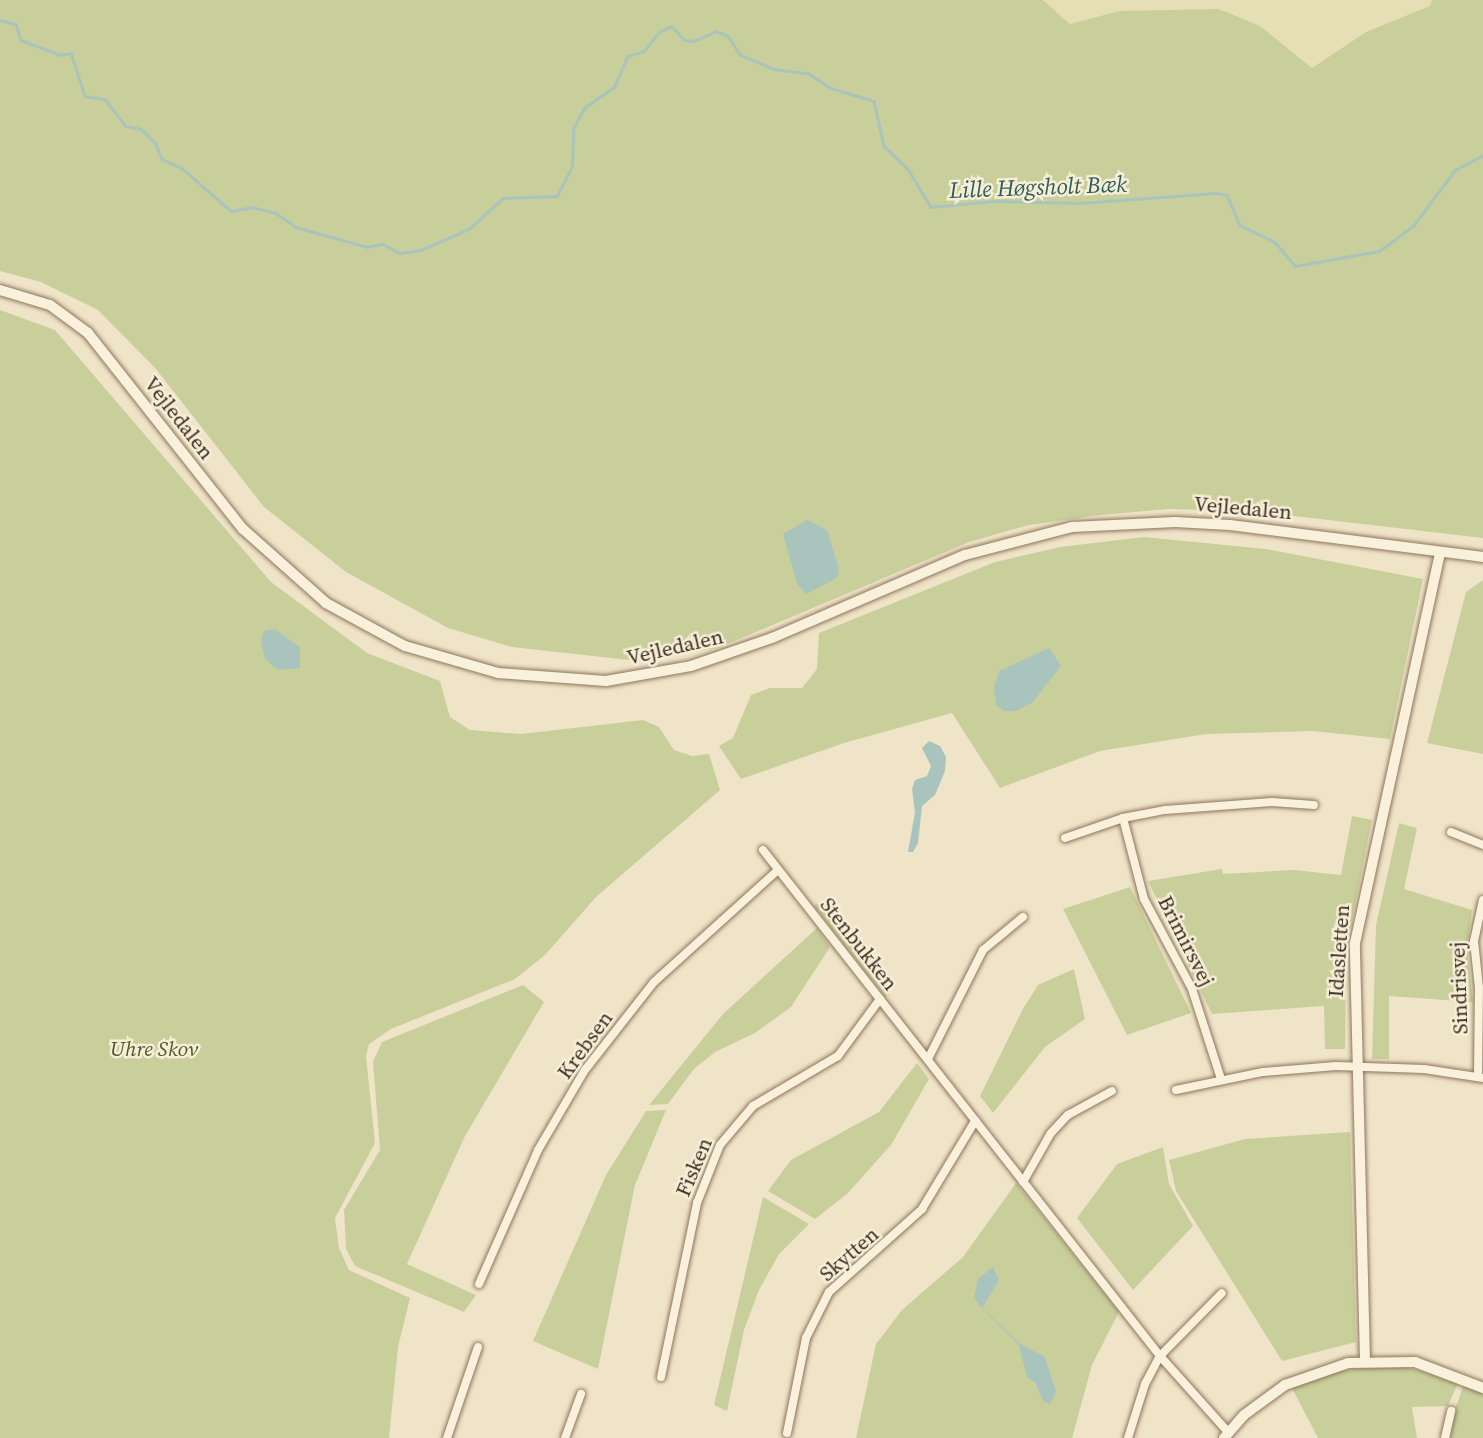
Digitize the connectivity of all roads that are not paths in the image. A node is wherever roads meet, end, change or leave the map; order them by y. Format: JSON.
{"nodes":[{"id":1,"x":0,"y":290,"type":"edge"},
{"id":2,"x":1440,"y":552,"type":"junction"},
{"id":3,"x":1483,"y":557,"type":"edge"},
{"id":4,"x":1314,"y":804,"type":"dead end"},
{"id":5,"x":1123,"y":818,"type":"junction"},
{"id":6,"x":1451,"y":832,"type":"dead end"},
{"id":7,"x":1065,"y":838,"type":"dead end"},
{"id":8,"x":1483,"y":845,"type":"edge"},
{"id":9,"x":763,"y":850,"type":"dead end"},
{"id":10,"x":778,"y":870,"type":"junction"},
{"id":11,"x":1483,"y":900,"type":"edge"},
{"id":12,"x":1023,"y":917,"type":"dead end"},
{"id":13,"x":880,"y":999,"type":"junction"},
{"id":14,"x":928,"y":1059,"type":"junction"},
{"id":15,"x":1355,"y":1066,"type":"junction"},
{"id":16,"x":1480,"y":1077,"type":"edge"},
{"id":17,"x":1221,"y":1079,"type":"junction"},
{"id":18,"x":1176,"y":1090,"type":"dead end"},
{"id":19,"x":1112,"y":1091,"type":"dead end"},
{"id":20,"x":975,"y":1121,"type":"junction"},
{"id":21,"x":1023,"y":1182,"type":"junction"},
{"id":22,"x":479,"y":1284,"type":"dead end"},
{"id":23,"x":1222,"y":1293,"type":"dead end"},
{"id":24,"x":478,"y":1347,"type":"dead end"},
{"id":25,"x":1160,"y":1356,"type":"junction"},
{"id":26,"x":1365,"y":1361,"type":"junction"},
{"id":27,"x":662,"y":1377,"type":"dead end"},
{"id":28,"x":1483,"y":1388,"type":"edge"},
{"id":29,"x":581,"y":1394,"type":"dead end"},
{"id":30,"x":1451,"y":1411,"type":"dead end"},
{"id":31,"x":787,"y":1433,"type":"dead end"},
{"id":32,"x":1226,"y":1435,"type":"edge"},
{"id":33,"x":447,"y":1438,"type":"edge"},
{"id":34,"x":565,"y":1438,"type":"edge"},
{"id":35,"x":1128,"y":1438,"type":"edge"},
{"id":36,"x":1445,"y":1438,"type":"edge"}],
"edges":[{"from":1,"to":2,"type":"street","name":"Vejledalen"},
{"from":2,"to":3,"type":"street","name":"Vejledalen"},
{"from":2,"to":15,"type":"street","name":"Idasletten"},
{"from":4,"to":5,"type":"street"},
{"from":5,"to":7,"type":"street"},
{"from":5,"to":17,"type":"street","name":"Brimirsvej"},
{"from":6,"to":8,"type":"street"},
{"from":9,"to":10,"type":"street","name":"Stenbukken"},
{"from":10,"to":13,"type":"street","name":"Stenbukken"},
{"from":10,"to":22,"type":"street","name":"Krebsen"},
{"from":11,"to":16,"type":"street","name":"Sindrisvej"},
{"from":12,"to":14,"type":"street"},
{"from":13,"to":14,"type":"street","name":"Stenbukken"},
{"from":13,"to":27,"type":"street","name":"Fisken"},
{"from":14,"to":20,"type":"street","name":"Stenbukken"},
{"from":15,"to":16,"type":"street","name":"Sindrisvej"},
{"from":15,"to":17,"type":"street"},
{"from":15,"to":26,"type":"street","name":"Idasletten"},
{"from":17,"to":18,"type":"street"},
{"from":19,"to":21,"type":"street"},
{"from":20,"to":21,"type":"street","name":"Stenbukken"},
{"from":20,"to":31,"type":"street","name":"Skytten"},
{"from":21,"to":25,"type":"street","name":"Stenbukken"},
{"from":23,"to":25,"type":"street"},
{"from":24,"to":33,"type":"street"},
{"from":25,"to":32,"type":"street","name":"Stenbukken"},
{"from":25,"to":35,"type":"street"},
{"from":26,"to":28,"type":"street"},
{"from":26,"to":32,"type":"street"},
{"from":29,"to":34,"type":"street"},
{"from":30,"to":36,"type":"street"}]}
